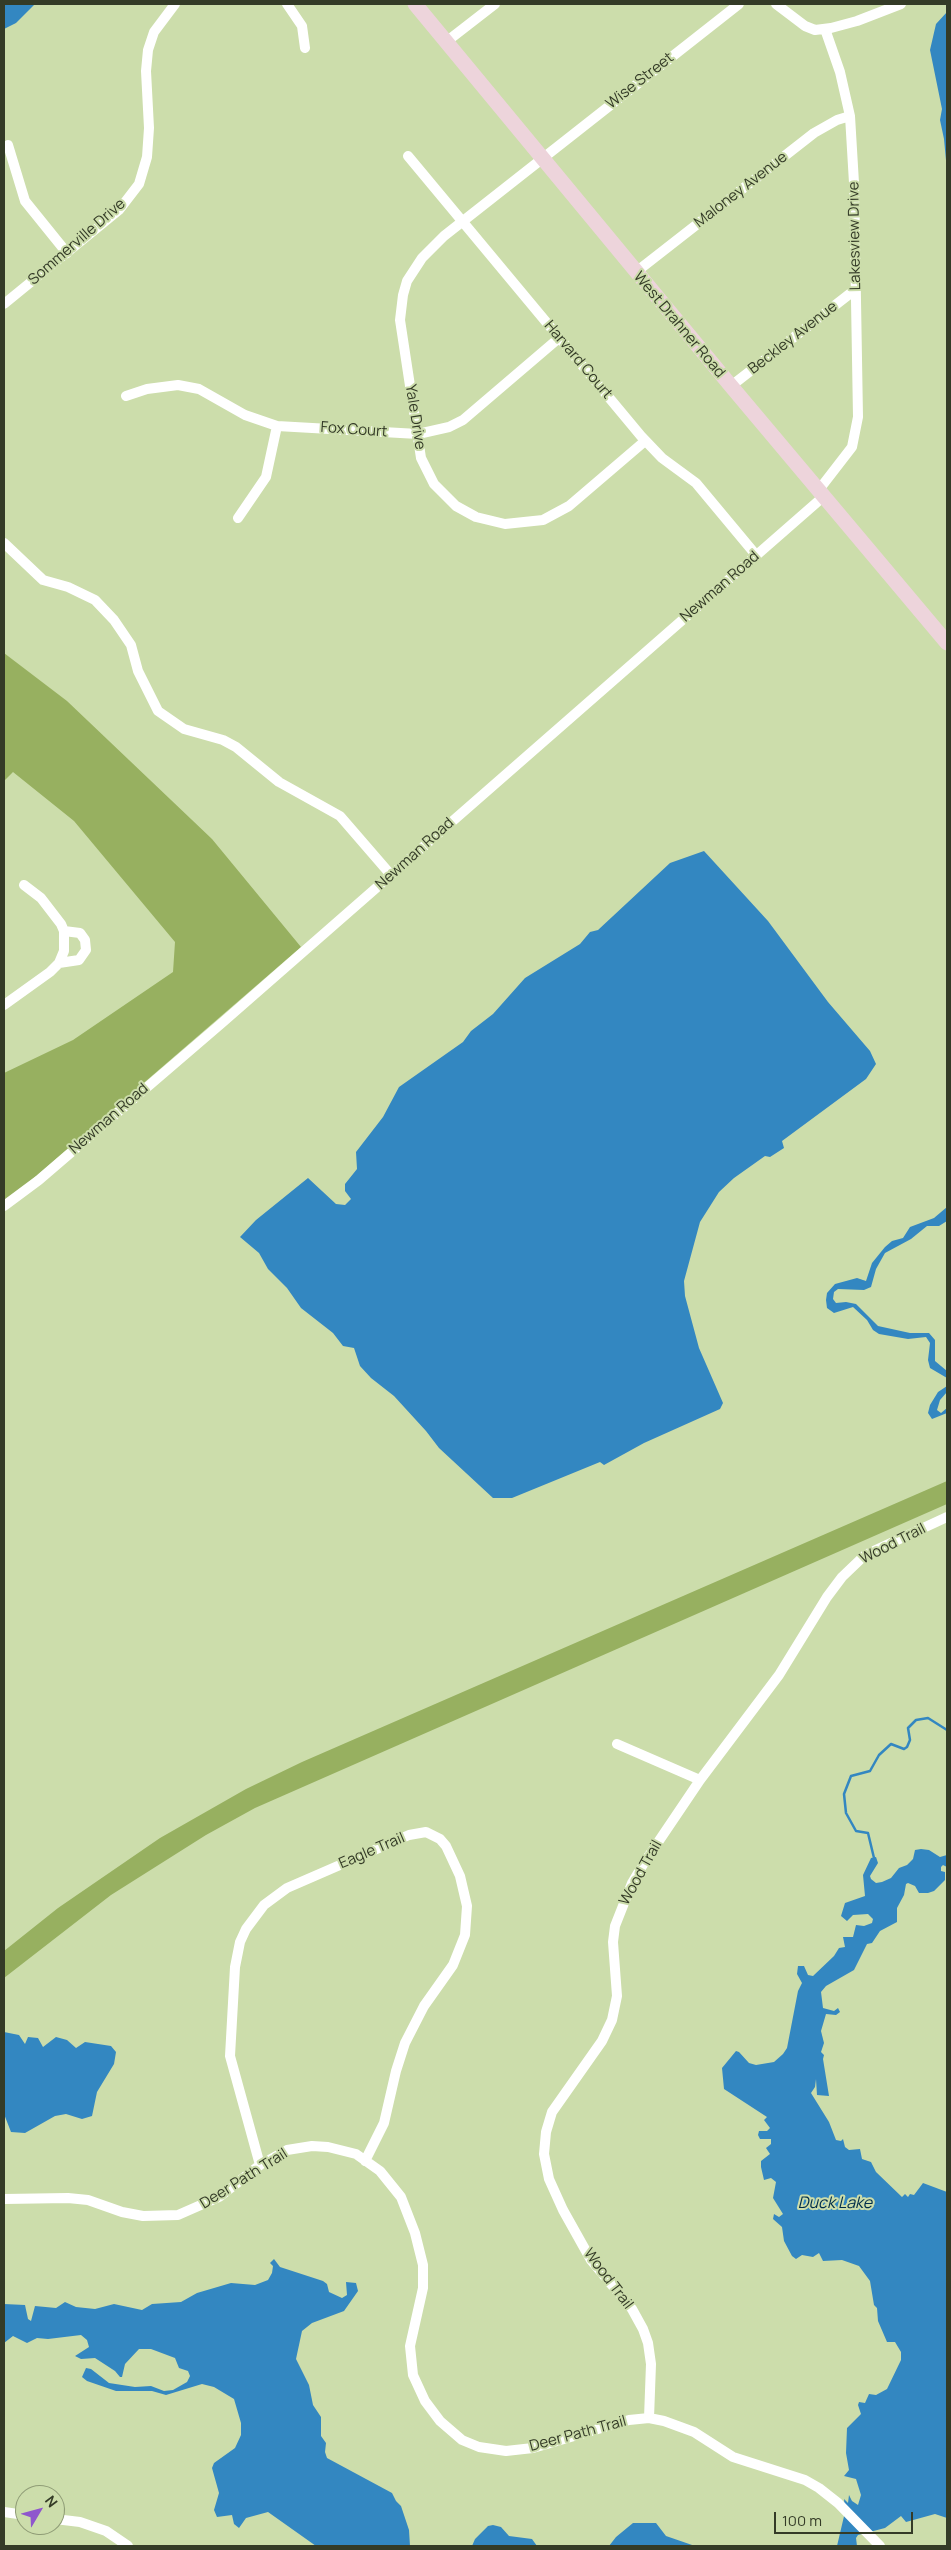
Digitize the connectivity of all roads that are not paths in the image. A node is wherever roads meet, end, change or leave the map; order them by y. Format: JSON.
{"nodes":[{"id":1,"x":175,"y":4,"type":"edge"},
{"id":2,"x":287,"y":4,"type":"edge"},
{"id":3,"x":415,"y":4,"type":"edge"},
{"id":4,"x":495,"y":4,"type":"edge"},
{"id":5,"x":739,"y":4,"type":"edge"},
{"id":6,"x":776,"y":4,"type":"edge"},
{"id":7,"x":901,"y":4,"type":"edge"},
{"id":8,"x":825,"y":29,"type":"junction"},
{"id":9,"x":446,"y":42,"type":"junction"},
{"id":10,"x":305,"y":48,"type":"dead end"},
{"id":11,"x":850,"y":116,"type":"junction"},
{"id":12,"x":8,"y":145,"type":"dead end"},
{"id":13,"x":408,"y":156,"type":"dead end"},
{"id":14,"x":541,"y":157,"type":"junction"},
{"id":15,"x":462,"y":220,"type":"junction"},
{"id":16,"x":67,"y":254,"type":"junction"},
{"id":17,"x":636,"y":272,"type":"junction"},
{"id":18,"x":856,"y":289,"type":"junction"},
{"id":19,"x":4,"y":304,"type":"edge"},
{"id":20,"x":560,"y":338,"type":"junction"},
{"id":21,"x":731,"y":386,"type":"junction"},
{"id":22,"x":126,"y":396,"type":"dead end"},
{"id":23,"x":277,"y":426,"type":"junction"},
{"id":24,"x":418,"y":434,"type":"junction"},
{"id":25,"x":646,"y":441,"type":"junction"},
{"id":26,"x":820,"y":494,"type":"junction"},
{"id":27,"x":238,"y":518,"type":"dead end"},
{"id":28,"x":4,"y":543,"type":"edge"},
{"id":29,"x":756,"y":555,"type":"junction"},
{"id":30,"x":947,"y":643,"type":"edge"},
{"id":31,"x":392,"y":876,"type":"junction"},
{"id":32,"x":24,"y":885,"type":"dead end"},
{"id":33,"x":64,"y":931,"type":"junction"},
{"id":34,"x":59,"y":963,"type":"junction"},
{"id":35,"x":4,"y":1005,"type":"edge"},
{"id":36,"x":4,"y":1206,"type":"edge"},
{"id":37,"x":947,"y":1517,"type":"edge"},
{"id":38,"x":617,"y":1744,"type":"dead end"},
{"id":39,"x":700,"y":1780,"type":"junction"},
{"id":40,"x":365,"y":2161,"type":"junction"},
{"id":41,"x":260,"y":2166,"type":"junction"},
{"id":42,"x":4,"y":2199,"type":"edge"},
{"id":43,"x":649,"y":2418,"type":"junction"},
{"id":44,"x":65,"y":2520,"type":"edge"},
{"id":45,"x":128,"y":2546,"type":"edge"},
{"id":46,"x":879,"y":2546,"type":"edge"}],
"edges":[{"from":1,"to":16,"type":"street","name":"Sommerville Drive"},
{"from":2,"to":10,"type":"street"},
{"from":3,"to":9,"type":"street","name":"West Drahner Road"},
{"from":4,"to":9,"type":"street"},
{"from":5,"to":14,"type":"street","name":"Wise Street"},
{"from":6,"to":8,"type":"street"},
{"from":7,"to":8,"type":"street"},
{"from":8,"to":11,"type":"street","name":"Lakesview Drive"},
{"from":9,"to":14,"type":"street","name":"West Drahner Road"},
{"from":11,"to":17,"type":"street","name":"Maloney Avenue"},
{"from":11,"to":18,"type":"street","name":"Lakesview Drive"},
{"from":12,"to":16,"type":"street"},
{"from":13,"to":15,"type":"street","name":"Harvard Court"},
{"from":14,"to":15,"type":"street","name":"Yale Drive"},
{"from":14,"to":17,"type":"street","name":"West Drahner Road"},
{"from":15,"to":20,"type":"street","name":"Harvard Court"},
{"from":15,"to":24,"type":"street","name":"Yale Drive"},
{"from":16,"to":19,"type":"street","name":"Sommerville Drive"},
{"from":17,"to":21,"type":"street","name":"West Drahner Road"},
{"from":18,"to":21,"type":"street","name":"Beckley Avenue"},
{"from":18,"to":26,"type":"street","name":"Lakesview Drive"},
{"from":20,"to":24,"type":"street","name":"Fox Court"},
{"from":20,"to":25,"type":"street","name":"Harvard Court"},
{"from":21,"to":26,"type":"street","name":"West Drahner Road"},
{"from":22,"to":23,"type":"street","name":"Fox Court"},
{"from":23,"to":24,"type":"street","name":"Fox Court"},
{"from":23,"to":27,"type":"street"},
{"from":24,"to":25,"type":"street","name":"Yale Drive"},
{"from":25,"to":29,"type":"street","name":"Harvard Court"},
{"from":26,"to":29,"type":"street","name":"Newman Road"},
{"from":26,"to":30,"type":"street","name":"West Drahner Road"},
{"from":28,"to":31,"type":"street"},
{"from":29,"to":31,"type":"street","name":"Newman Road"},
{"from":31,"to":36,"type":"street","name":"Newman Road"},
{"from":32,"to":33,"type":"street"},
{"from":33,"to":34,"type":"street"},
{"from":33,"to":34,"type":"street"},
{"from":34,"to":35,"type":"street"},
{"from":37,"to":39,"type":"street","name":"Wood Trail"},
{"from":38,"to":39,"type":"street"},
{"from":39,"to":43,"type":"street","name":"Wood Trail"},
{"from":40,"to":41,"type":"street","name":"Deer Path Trail"},
{"from":40,"to":41,"type":"street","name":"Eagle Trail"},
{"from":40,"to":43,"type":"street","name":"Deer Path Trail"},
{"from":41,"to":42,"type":"street","name":"Deer Path Trail"},
{"from":43,"to":46,"type":"street","name":"Deer Path Trail"},
{"from":44,"to":45,"type":"street"}]}
